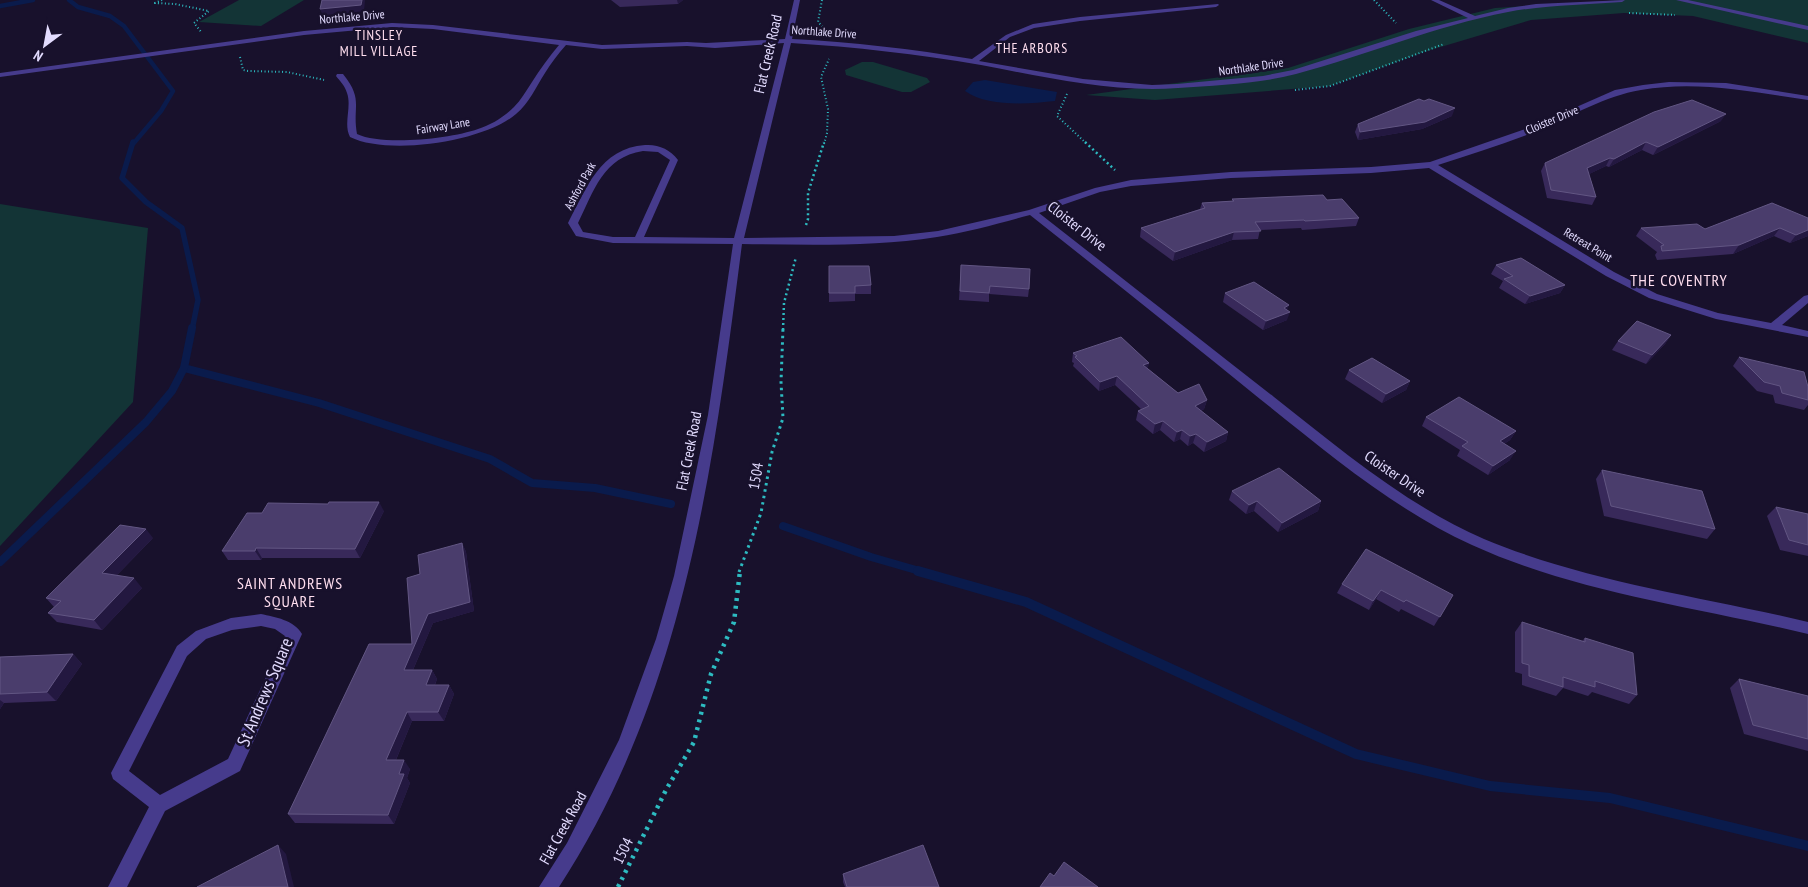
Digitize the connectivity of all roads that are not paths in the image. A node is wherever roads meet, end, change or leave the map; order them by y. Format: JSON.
{"nodes":[{"id":1,"x":797,"y":0,"type":"edge"},
{"id":2,"x":1434,"y":0,"type":"edge"},
{"id":3,"x":1622,"y":0,"type":"edge"},
{"id":4,"x":1679,"y":0,"type":"edge"},
{"id":5,"x":1578,"y":1,"type":"edge"},
{"id":6,"x":1216,"y":5,"type":"dead end"},
{"id":7,"x":1474,"y":18,"type":"junction"},
{"id":8,"x":1808,"y":28,"type":"edge"},
{"id":9,"x":563,"y":44,"type":"junction"},
{"id":10,"x":787,"y":45,"type":"junction"},
{"id":11,"x":974,"y":61,"type":"junction"},
{"id":12,"x":0,"y":75,"type":"edge"},
{"id":13,"x":340,"y":76,"type":"dead end"},
{"id":14,"x":1808,"y":98,"type":"edge"},
{"id":15,"x":1431,"y":165,"type":"junction"},
{"id":16,"x":1032,"y":212,"type":"junction"},
{"id":17,"x":638,"y":240,"type":"junction"},
{"id":18,"x":738,"y":241,"type":"junction"},
{"id":19,"x":1808,"y":298,"type":"edge"},
{"id":20,"x":1773,"y":327,"type":"junction"},
{"id":21,"x":1808,"y":334,"type":"edge"},
{"id":22,"x":1808,"y":628,"type":"edge"},
{"id":23,"x":159,"y":805,"type":"junction"},
{"id":24,"x":117,"y":887,"type":"edge"},
{"id":25,"x":548,"y":887,"type":"edge"}],
"edges":[{"from":1,"to":10,"type":"street","name":"Flat Creek Road"},
{"from":2,"to":7,"type":"street"},
{"from":3,"to":5,"type":"street","name":"Northlake Drive"},
{"from":4,"to":8,"type":"street"},
{"from":5,"to":7,"type":"street","name":"Northlake Drive"},
{"from":6,"to":11,"type":"street"},
{"from":7,"to":11,"type":"street","name":"Northlake Drive"},
{"from":9,"to":10,"type":"street","name":"Northlake Drive"},
{"from":9,"to":12,"type":"street","name":"Northlake Drive"},
{"from":9,"to":13,"type":"street","name":"Fairway Lane"},
{"from":10,"to":11,"type":"street","name":"Northlake Drive"},
{"from":10,"to":18,"type":"street","name":"Flat Creek Road"},
{"from":14,"to":15,"type":"street","name":"Cloister Drive"},
{"from":15,"to":16,"type":"street","name":"Cloister Drive"},
{"from":15,"to":20,"type":"street","name":"Retreat Point"},
{"from":16,"to":18,"type":"street","name":"Cloister Drive"},
{"from":16,"to":22,"type":"street","name":"Cloister Drive"},
{"from":17,"to":17,"type":"street","name":"Ashford Park"},
{"from":17,"to":18,"type":"street","name":"Ashford Park"},
{"from":18,"to":25,"type":"street","name":"Flat Creek Road"},
{"from":19,"to":20,"type":"street"},
{"from":20,"to":21,"type":"street","name":"Retreat Point"},
{"from":23,"to":23,"type":"street","name":"St Andrews Square"},
{"from":23,"to":24,"type":"street"}]}
